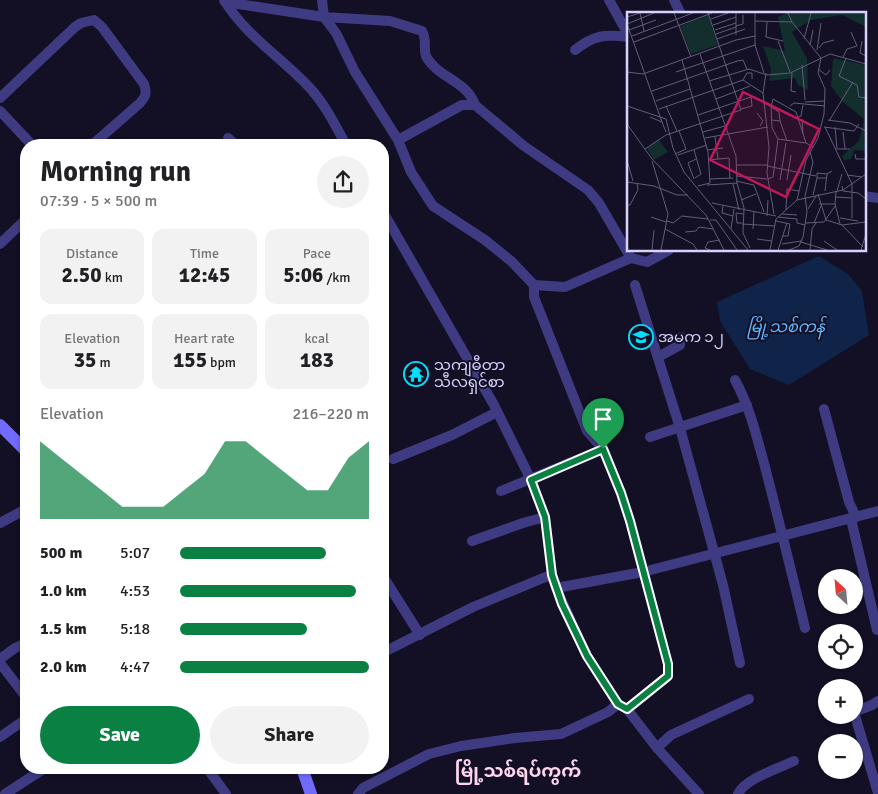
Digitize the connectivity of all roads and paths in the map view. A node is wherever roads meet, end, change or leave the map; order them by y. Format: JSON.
{"nodes":[{"id":1,"x":322,"y":0,"type":"edge"},
{"id":2,"x":674,"y":0,"type":"edge"},
{"id":3,"x":224,"y":1,"type":"edge"},
{"id":4,"x":612,"y":2,"type":"edge"},
{"id":5,"x":680,"y":12,"type":"edge"},
{"id":6,"x":324,"y":17,"type":"junction"},
{"id":7,"x":627,"y":34,"type":"edge"},
{"id":8,"x":627,"y":36,"type":"edge"},
{"id":9,"x":575,"y":50,"type":"dead end"},
{"id":10,"x":0,"y":98,"type":"edge"},
{"id":11,"x":475,"y":105,"type":"junction"},
{"id":12,"x":0,"y":112,"type":"edge"},
{"id":13,"x":26,"y":139,"type":"edge"},
{"id":14,"x":99,"y":139,"type":"edge"},
{"id":15,"x":343,"y":139,"type":"edge"},
{"id":16,"x":398,"y":140,"type":"junction"},
{"id":17,"x":20,"y":225,"type":"edge"},
{"id":18,"x":389,"y":226,"type":"edge"},
{"id":19,"x":0,"y":244,"type":"edge"},
{"id":20,"x":667,"y":251,"type":"edge"},
{"id":21,"x":631,"y":258,"type":"junction"},
{"id":22,"x":534,"y":285,"type":"junction"},
{"id":23,"x":636,"y":285,"type":"dead end"},
{"id":24,"x":681,"y":337,"type":"dead end"},
{"id":25,"x":658,"y":357,"type":"junction"},
{"id":26,"x":735,"y":380,"type":"dead end"},
{"id":27,"x":747,"y":405,"type":"junction"},
{"id":28,"x":824,"y":409,"type":"dead end"},
{"id":29,"x":497,"y":412,"type":"junction"},
{"id":30,"x":0,"y":425,"type":"edge"},
{"id":31,"x":680,"y":428,"type":"junction"},
{"id":32,"x":650,"y":437,"type":"dead end"},
{"id":33,"x":20,"y":445,"type":"edge"},
{"id":34,"x":603,"y":449,"type":"junction"},
{"id":35,"x":393,"y":459,"type":"dead end"},
{"id":36,"x":531,"y":480,"type":"junction"},
{"id":37,"x":502,"y":491,"type":"dead end"},
{"id":38,"x":878,"y":511,"type":"edge"},
{"id":39,"x":20,"y":512,"type":"edge"},
{"id":40,"x":545,"y":517,"type":"junction"},
{"id":41,"x":853,"y":518,"type":"junction"},
{"id":42,"x":0,"y":523,"type":"edge"},
{"id":43,"x":783,"y":536,"type":"junction"},
{"id":44,"x":472,"y":541,"type":"dead end"},
{"id":45,"x":715,"y":554,"type":"junction"},
{"id":46,"x":644,"y":572,"type":"junction"},
{"id":47,"x":552,"y":575,"type":"junction"},
{"id":48,"x":389,"y":586,"type":"edge"},
{"id":49,"x":556,"y":588,"type":"junction"},
{"id":50,"x":805,"y":628,"type":"dead end"},
{"id":51,"x":877,"y":630,"type":"dead end"},
{"id":52,"x":420,"y":635,"type":"junction"},
{"id":53,"x":20,"y":646,"type":"edge"},
{"id":54,"x":389,"y":650,"type":"edge"},
{"id":55,"x":0,"y":659,"type":"edge"},
{"id":56,"x":740,"y":663,"type":"dead end"},
{"id":57,"x":0,"y":664,"type":"edge"},
{"id":58,"x":20,"y":689,"type":"edge"},
{"id":59,"x":749,"y":699,"type":"dead end"},
{"id":60,"x":878,"y":701,"type":"edge"},
{"id":61,"x":623,"y":707,"type":"junction"},
{"id":62,"x":20,"y":723,"type":"edge"},
{"id":63,"x":0,"y":737,"type":"edge"},
{"id":64,"x":864,"y":747,"type":"joint"},
{"id":65,"x":656,"y":748,"type":"junction"},
{"id":66,"x":794,"y":762,"type":"dead end"},
{"id":67,"x":36,"y":774,"type":"edge"},
{"id":68,"x":212,"y":774,"type":"edge"},
{"id":69,"x":304,"y":774,"type":"edge"},
{"id":70,"x":878,"y":793,"type":"edge"},
{"id":71,"x":6,"y":794,"type":"edge"},
{"id":72,"x":226,"y":794,"type":"edge"},
{"id":73,"x":311,"y":794,"type":"edge"},
{"id":74,"x":358,"y":794,"type":"edge"},
{"id":75,"x":699,"y":794,"type":"edge"},
{"id":76,"x":738,"y":794,"type":"edge"}],
"edges":[{"from":1,"to":6,"type":"street"},
{"from":2,"to":5,"type":"street"},
{"from":3,"to":6,"type":"street"},
{"from":3,"to":15,"type":"street"},
{"from":4,"to":7,"type":"street"},
{"from":6,"to":11,"type":"street"},
{"from":6,"to":16,"type":"street"},
{"from":8,"to":9,"type":"street"},
{"from":10,"to":14,"type":"street"},
{"from":11,"to":16,"type":"street"},
{"from":11,"to":21,"type":"street"},
{"from":12,"to":13,"type":"street"},
{"from":16,"to":22,"type":"street"},
{"from":17,"to":19,"type":"street"},
{"from":18,"to":29,"type":"street"},
{"from":20,"to":21,"type":"street"},
{"from":21,"to":22,"type":"street"},
{"from":22,"to":34,"type":"street"},
{"from":23,"to":25,"type":"street"},
{"from":24,"to":25,"type":"street"},
{"from":25,"to":31,"type":"street"},
{"from":26,"to":27,"type":"street"},
{"from":27,"to":31,"type":"street"},
{"from":27,"to":43,"type":"street"},
{"from":28,"to":41,"type":"street"},
{"from":29,"to":35,"type":"street"},
{"from":29,"to":36,"type":"street"},
{"from":30,"to":33,"type":"street"},
{"from":31,"to":32,"type":"street"},
{"from":31,"to":45,"type":"street"},
{"from":34,"to":36,"type":"street"},
{"from":34,"to":46,"type":"street"},
{"from":36,"to":37,"type":"street"},
{"from":36,"to":40,"type":"street"},
{"from":38,"to":41,"type":"street"},
{"from":39,"to":42,"type":"street"},
{"from":40,"to":44,"type":"street"},
{"from":40,"to":47,"type":"street"},
{"from":41,"to":43,"type":"street"},
{"from":41,"to":51,"type":"street"},
{"from":43,"to":45,"type":"street"},
{"from":43,"to":50,"type":"street"},
{"from":45,"to":46,"type":"street"},
{"from":45,"to":56,"type":"street"},
{"from":46,"to":49,"type":"street"},
{"from":46,"to":61,"type":"street"},
{"from":47,"to":49,"type":"street"},
{"from":47,"to":52,"type":"street"},
{"from":48,"to":52,"type":"street"},
{"from":49,"to":61,"type":"street"},
{"from":52,"to":54,"type":"street"},
{"from":53,"to":55,"type":"street"},
{"from":57,"to":58,"type":"street"},
{"from":59,"to":65,"type":"street"},
{"from":60,"to":64,"type":"street"},
{"from":61,"to":65,"type":"street"},
{"from":61,"to":74,"type":"street"},
{"from":62,"to":63,"type":"street"},
{"from":64,"to":70,"type":"street"},
{"from":65,"to":75,"type":"street"},
{"from":66,"to":76,"type":"street"},
{"from":67,"to":71,"type":"street"},
{"from":68,"to":72,"type":"street"},
{"from":69,"to":73,"type":"street"}]}
